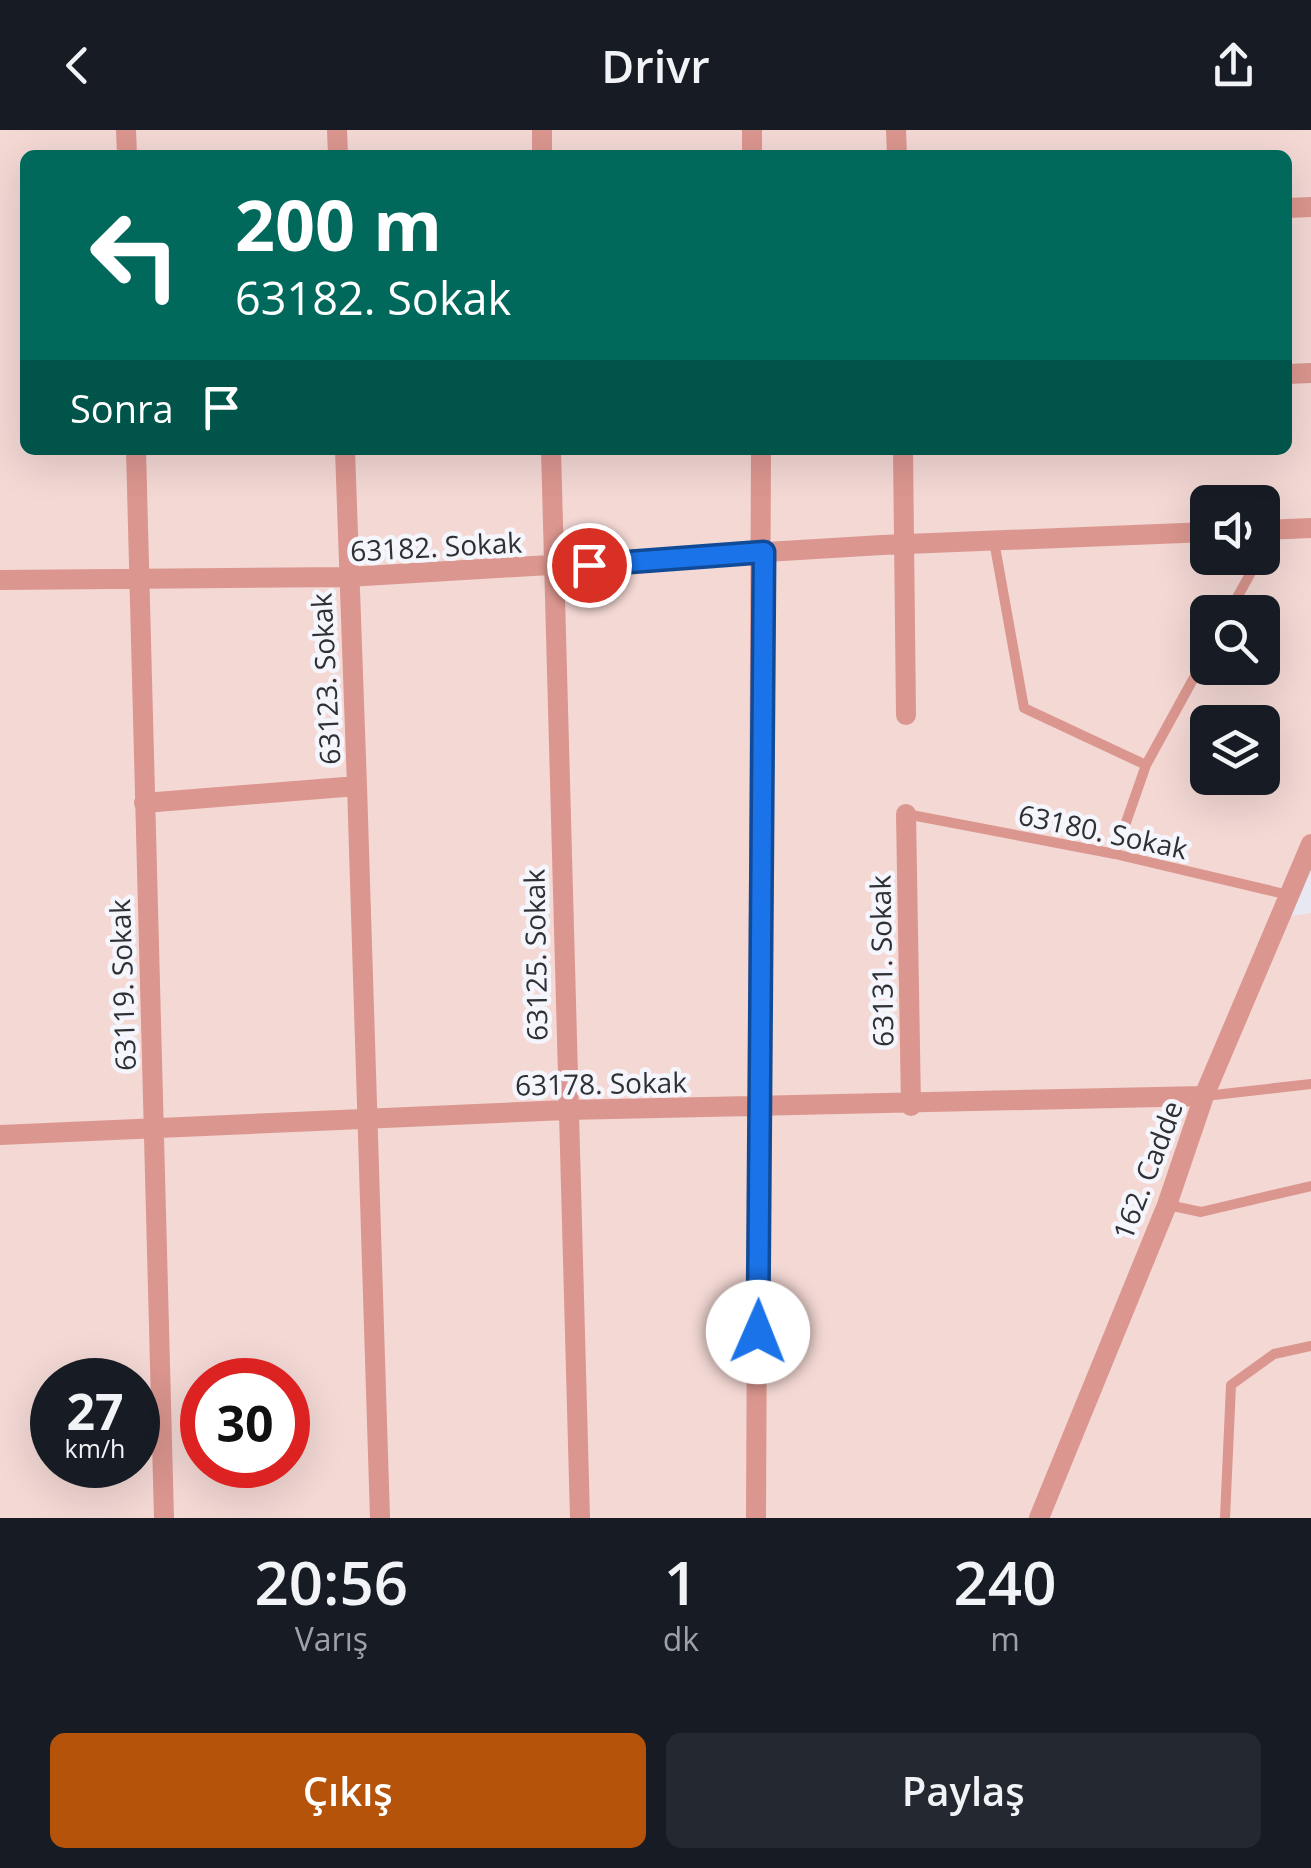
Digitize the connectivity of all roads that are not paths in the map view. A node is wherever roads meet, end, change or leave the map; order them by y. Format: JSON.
{"nodes":[{"id":1,"x":136,"y":455,"type":"edge"},
{"id":2,"x":345,"y":455,"type":"edge"},
{"id":3,"x":551,"y":455,"type":"edge"},
{"id":4,"x":760,"y":455,"type":"edge"},
{"id":5,"x":904,"y":455,"type":"edge"},
{"id":6,"x":1311,"y":528,"type":"edge"},
{"id":7,"x":1280,"y":529,"type":"edge"},
{"id":8,"x":1190,"y":533,"type":"edge"},
{"id":9,"x":994,"y":541,"type":"junction"},
{"id":10,"x":904,"y":544,"type":"junction"},
{"id":11,"x":764,"y":552,"type":"junction"},
{"id":12,"x":554,"y":568,"type":"junction"},
{"id":13,"x":140,"y":575,"type":"junction"},
{"id":14,"x":348,"y":578,"type":"junction"},
{"id":15,"x":0,"y":580,"type":"edge"},
{"id":16,"x":1190,"y":685,"type":"edge"},
{"id":17,"x":906,"y":715,"type":"dead end"},
{"id":18,"x":1146,"y":765,"type":"junction"},
{"id":19,"x":357,"y":786,"type":"junction"},
{"id":20,"x":144,"y":803,"type":"junction"},
{"id":21,"x":906,"y":814,"type":"joint"},
{"id":22,"x":1311,"y":844,"type":"edge"},
{"id":23,"x":1114,"y":854,"type":"junction"},
{"id":24,"x":1290,"y":896,"type":"junction"},
{"id":25,"x":1311,"y":1084,"type":"edge"},
{"id":26,"x":1204,"y":1096,"type":"junction"},
{"id":27,"x":911,"y":1106,"type":"junction"},
{"id":28,"x":760,"y":1108,"type":"junction"},
{"id":29,"x":566,"y":1110,"type":"junction"},
{"id":30,"x":368,"y":1119,"type":"junction"},
{"id":31,"x":154,"y":1128,"type":"junction"},
{"id":32,"x":0,"y":1135,"type":"edge"},
{"id":33,"x":1311,"y":1186,"type":"edge"},
{"id":34,"x":1167,"y":1205,"type":"junction"},
{"id":35,"x":1311,"y":1346,"type":"edge"},
{"id":36,"x":164,"y":1518,"type":"edge"},
{"id":37,"x":380,"y":1518,"type":"edge"},
{"id":38,"x":580,"y":1518,"type":"edge"},
{"id":39,"x":756,"y":1518,"type":"edge"},
{"id":40,"x":1040,"y":1518,"type":"edge"},
{"id":41,"x":1225,"y":1518,"type":"edge"}],
"edges":[{"from":1,"to":13,"type":"street","name":"63119. Sokak"},
{"from":2,"to":14,"type":"street","name":"63123. Sokak"},
{"from":3,"to":12,"type":"street","name":"63125. Sokak"},
{"from":4,"to":11,"type":"street"},
{"from":5,"to":10,"type":"street"},
{"from":6,"to":7,"type":"street"},
{"from":8,"to":9,"type":"street","name":"63182. Sokak"},
{"from":9,"to":10,"type":"street","name":"63182. Sokak"},
{"from":9,"to":18,"type":"lane"},
{"from":10,"to":11,"type":"street","name":"63182. Sokak"},
{"from":10,"to":17,"type":"street"},
{"from":11,"to":12,"type":"street","name":"63182. Sokak"},
{"from":11,"to":28,"type":"street"},
{"from":12,"to":14,"type":"street","name":"63182. Sokak"},
{"from":12,"to":29,"type":"street","name":"63125. Sokak"},
{"from":13,"to":14,"type":"street","name":"63182. Sokak"},
{"from":13,"to":15,"type":"street","name":"63182. Sokak"},
{"from":13,"to":20,"type":"street","name":"63119. Sokak"},
{"from":14,"to":19,"type":"street","name":"63123. Sokak"},
{"from":16,"to":18,"type":"lane"},
{"from":18,"to":23,"type":"lane"},
{"from":19,"to":20,"type":"street"},
{"from":19,"to":30,"type":"street","name":"63123. Sokak"},
{"from":20,"to":31,"type":"street","name":"63119. Sokak"},
{"from":21,"to":23,"type":"lane","name":"63180. Sokak"},
{"from":21,"to":27,"type":"street","name":"63131. Sokak"},
{"from":22,"to":24,"type":"street","name":"162. Cadde"},
{"from":23,"to":24,"type":"lane","name":"63180. Sokak"},
{"from":24,"to":26,"type":"street","name":"162. Cadde"},
{"from":25,"to":26,"type":"lane"},
{"from":26,"to":27,"type":"street","name":"63178. Sokak"},
{"from":26,"to":34,"type":"street","name":"162. Cadde"},
{"from":27,"to":28,"type":"street","name":"63178. Sokak"},
{"from":28,"to":29,"type":"street","name":"63178. Sokak"},
{"from":28,"to":39,"type":"street"},
{"from":29,"to":30,"type":"street","name":"63178. Sokak"},
{"from":29,"to":38,"type":"street","name":"63125. Sokak"},
{"from":30,"to":31,"type":"street","name":"63178. Sokak"},
{"from":30,"to":37,"type":"street","name":"63123. Sokak"},
{"from":31,"to":32,"type":"street","name":"63178. Sokak"},
{"from":31,"to":36,"type":"street","name":"63119. Sokak"},
{"from":33,"to":34,"type":"lane"},
{"from":34,"to":40,"type":"street","name":"162. Cadde"},
{"from":35,"to":41,"type":"lane"}]}
